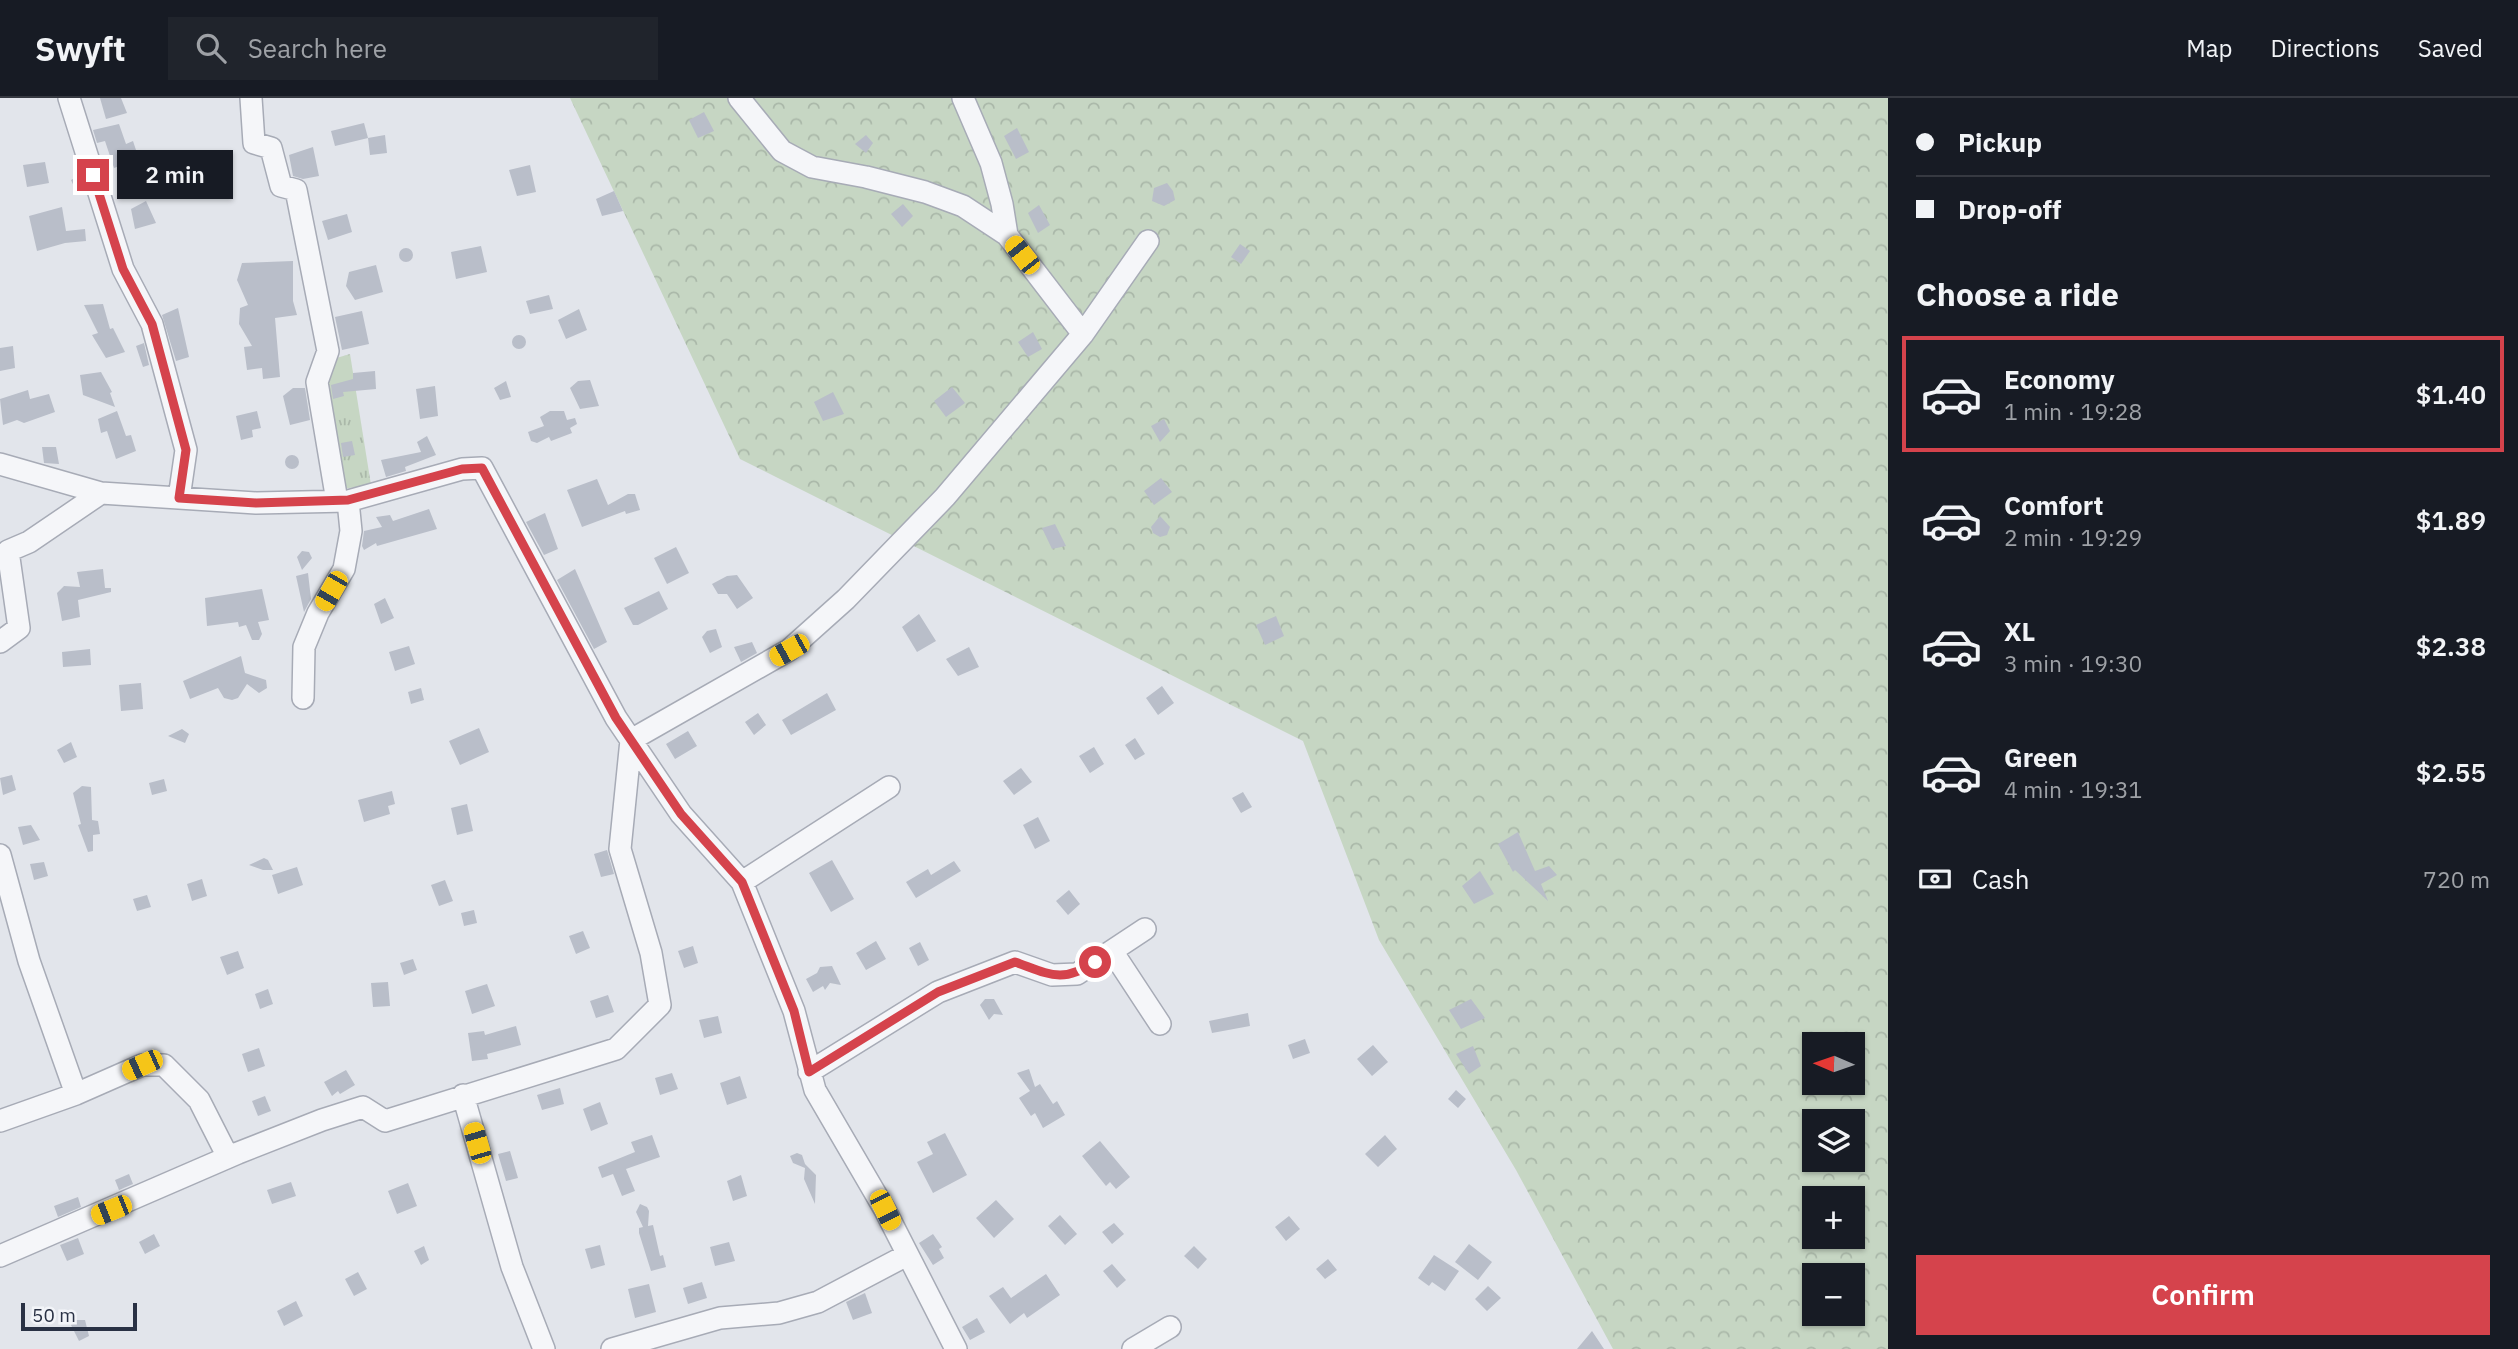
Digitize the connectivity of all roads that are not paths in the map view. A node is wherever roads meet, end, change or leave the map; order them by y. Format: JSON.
{"nodes":[{"id":1,"x":69,"y":98,"type":"edge"},
{"id":2,"x":251,"y":98,"type":"edge"},
{"id":3,"x":739,"y":98,"type":"edge"},
{"id":4,"x":962,"y":98,"type":"edge"},
{"id":5,"x":1007,"y":235,"type":"junction"},
{"id":6,"x":1148,"y":241,"type":"dead end"},
{"id":7,"x":1083,"y":334,"type":"junction"},
{"id":8,"x":0,"y":464,"type":"edge"},
{"id":9,"x":101,"y":493,"type":"junction"},
{"id":10,"x":179,"y":498,"type":"junction"},
{"id":11,"x":342,"y":501,"type":"junction"},
{"id":12,"x":0,"y":642,"type":"edge"},
{"id":13,"x":303,"y":698,"type":"dead end"},
{"id":14,"x":631,"y":740,"type":"junction"},
{"id":15,"x":889,"y":787,"type":"dead end"},
{"id":16,"x":0,"y":855,"type":"edge"},
{"id":17,"x":742,"y":882,"type":"junction"},
{"id":18,"x":1145,"y":929,"type":"dead end"},
{"id":19,"x":1112,"y":951,"type":"junction"},
{"id":20,"x":1160,"y":1024,"type":"dead end"},
{"id":21,"x":809,"y":1072,"type":"junction"},
{"id":22,"x":76,"y":1094,"type":"junction"},
{"id":23,"x":463,"y":1095,"type":"junction"},
{"id":24,"x":0,"y":1121,"type":"edge"},
{"id":25,"x":228,"y":1157,"type":"junction"},
{"id":26,"x":907,"y":1255,"type":"junction"},
{"id":27,"x":0,"y":1256,"type":"edge"},
{"id":28,"x":1170,"y":1327,"type":"dead end"},
{"id":29,"x":544,"y":1349,"type":"edge"},
{"id":30,"x":612,"y":1349,"type":"edge"},
{"id":31,"x":957,"y":1349,"type":"edge"},
{"id":32,"x":1133,"y":1349,"type":"edge"}],
"edges":[{"from":1,"to":10,"type":"street"},
{"from":2,"to":11,"type":"street"},
{"from":3,"to":5,"type":"street"},
{"from":4,"to":5,"type":"street"},
{"from":5,"to":7,"type":"street"},
{"from":6,"to":7,"type":"street"},
{"from":7,"to":14,"type":"street"},
{"from":8,"to":9,"type":"street"},
{"from":9,"to":10,"type":"street"},
{"from":9,"to":12,"type":"street"},
{"from":10,"to":11,"type":"street"},
{"from":11,"to":13,"type":"street"},
{"from":11,"to":14,"type":"street"},
{"from":14,"to":17,"type":"street"},
{"from":14,"to":23,"type":"street"},
{"from":15,"to":17,"type":"street"},
{"from":16,"to":22,"type":"street"},
{"from":17,"to":21,"type":"street"},
{"from":18,"to":19,"type":"street"},
{"from":19,"to":20,"type":"street"},
{"from":19,"to":21,"type":"street"},
{"from":21,"to":26,"type":"street"},
{"from":22,"to":24,"type":"street"},
{"from":22,"to":25,"type":"street"},
{"from":23,"to":25,"type":"street"},
{"from":23,"to":29,"type":"street"},
{"from":25,"to":27,"type":"street"},
{"from":26,"to":30,"type":"street"},
{"from":26,"to":31,"type":"street"},
{"from":28,"to":32,"type":"street"}]}
